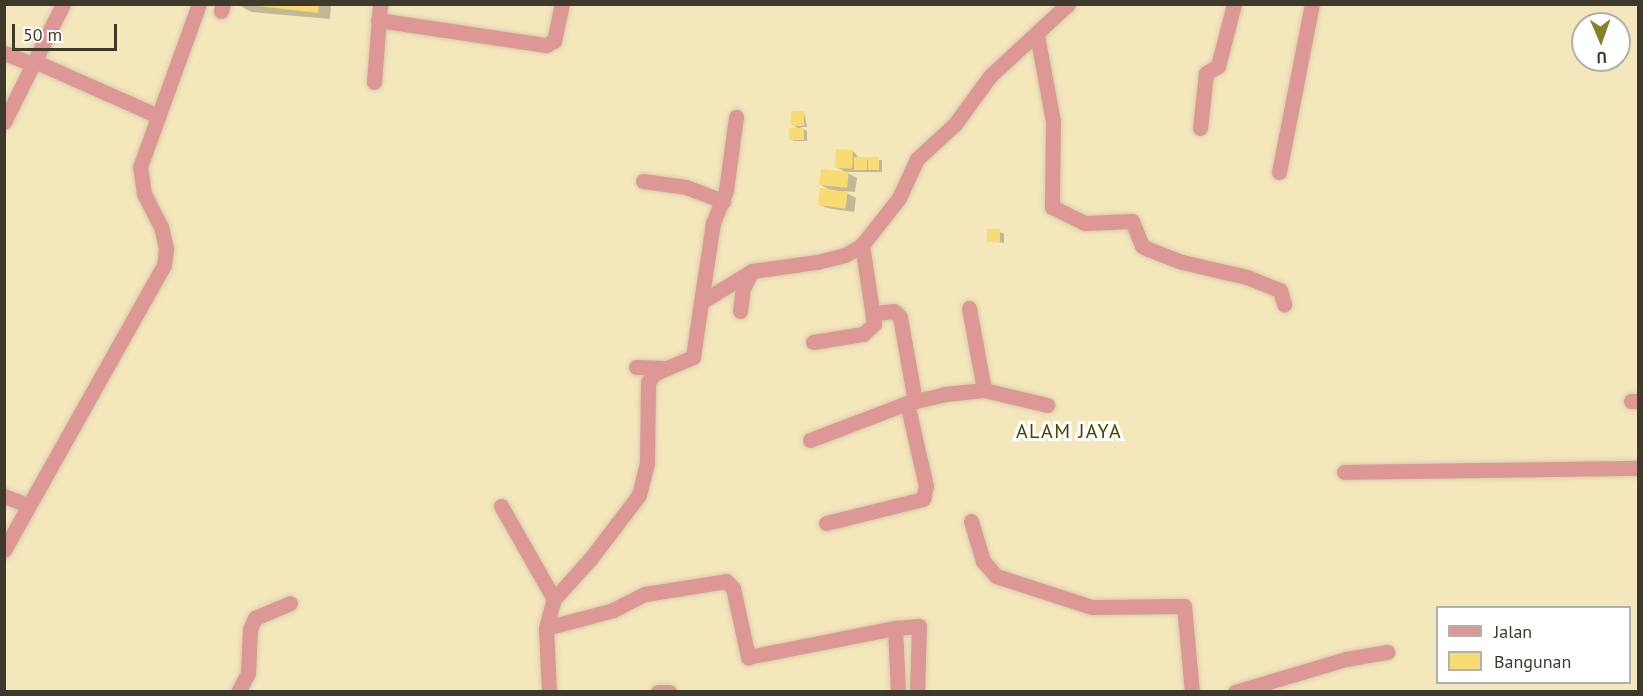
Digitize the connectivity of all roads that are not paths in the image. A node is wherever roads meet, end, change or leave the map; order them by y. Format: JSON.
{"nodes":[{"id":1,"x":63,"y":4,"type":"edge"},
{"id":2,"x":199,"y":4,"type":"edge"},
{"id":3,"x":562,"y":4,"type":"edge"},
{"id":4,"x":1068,"y":4,"type":"edge"},
{"id":5,"x":1234,"y":4,"type":"edge"},
{"id":6,"x":1312,"y":4,"type":"edge"},
{"id":7,"x":379,"y":12,"type":"edge"},
{"id":8,"x":1037,"y":35,"type":"junction"},
{"id":9,"x":4,"y":53,"type":"edge"},
{"id":10,"x":33,"y":62,"type":"junction"},
{"id":11,"x":374,"y":82,"type":"dead end"},
{"id":12,"x":158,"y":116,"type":"junction"},
{"id":13,"x":736,"y":117,"type":"dead end"},
{"id":14,"x":4,"y":122,"type":"edge"},
{"id":15,"x":1200,"y":128,"type":"dead end"},
{"id":16,"x":1280,"y":172,"type":"dead end"},
{"id":17,"x":643,"y":181,"type":"dead end"},
{"id":18,"x":723,"y":201,"type":"junction"},
{"id":19,"x":862,"y":245,"type":"junction"},
{"id":20,"x":752,"y":271,"type":"junction"},
{"id":21,"x":701,"y":302,"type":"junction"},
{"id":22,"x":1284,"y":304,"type":"dead end"},
{"id":23,"x":969,"y":308,"type":"dead end"},
{"id":24,"x":740,"y":311,"type":"dead end"},
{"id":25,"x":875,"y":312,"type":"junction"},
{"id":26,"x":813,"y":342,"type":"dead end"},
{"id":27,"x":636,"y":367,"type":"dead end"},
{"id":28,"x":666,"y":368,"type":"junction"},
{"id":29,"x":984,"y":390,"type":"junction"},
{"id":30,"x":911,"y":402,"type":"junction"},
{"id":31,"x":1047,"y":405,"type":"dead end"},
{"id":32,"x":810,"y":441,"type":"dead end"},
{"id":33,"x":1638,"y":468,"type":"edge"},
{"id":34,"x":1344,"y":472,"type":"dead end"},
{"id":35,"x":4,"y":496,"type":"edge"},
{"id":36,"x":27,"y":505,"type":"junction"},
{"id":37,"x":501,"y":506,"type":"dead end"},
{"id":38,"x":971,"y":521,"type":"dead end"},
{"id":39,"x":826,"y":523,"type":"dead end"},
{"id":40,"x":4,"y":550,"type":"edge"},
{"id":41,"x":554,"y":599,"type":"junction"},
{"id":42,"x":290,"y":603,"type":"dead end"},
{"id":43,"x":546,"y":628,"type":"junction"},
{"id":44,"x":895,"y":628,"type":"junction"},
{"id":45,"x":1387,"y":652,"type":"dead end"},
{"id":46,"x":238,"y":692,"type":"edge"},
{"id":47,"x":549,"y":692,"type":"edge"},
{"id":48,"x":658,"y":692,"type":"edge"},
{"id":49,"x":669,"y":692,"type":"edge"},
{"id":50,"x":897,"y":692,"type":"edge"},
{"id":51,"x":917,"y":692,"type":"edge"},
{"id":52,"x":1192,"y":692,"type":"edge"},
{"id":53,"x":1235,"y":692,"type":"edge"}],
"edges":[{"from":1,"to":10,"type":"street"},
{"from":2,"to":12,"type":"street"},
{"from":3,"to":7,"type":"street"},
{"from":4,"to":8,"type":"street"},
{"from":5,"to":15,"type":"street"},
{"from":6,"to":16,"type":"street"},
{"from":7,"to":11,"type":"street"},
{"from":8,"to":19,"type":"street"},
{"from":8,"to":22,"type":"street"},
{"from":9,"to":10,"type":"street"},
{"from":10,"to":12,"type":"street"},
{"from":10,"to":14,"type":"street"},
{"from":12,"to":36,"type":"street"},
{"from":13,"to":18,"type":"street"},
{"from":17,"to":18,"type":"street"},
{"from":18,"to":21,"type":"street"},
{"from":19,"to":20,"type":"street"},
{"from":19,"to":25,"type":"street"},
{"from":20,"to":21,"type":"street"},
{"from":20,"to":24,"type":"street"},
{"from":21,"to":28,"type":"street"},
{"from":23,"to":29,"type":"street"},
{"from":25,"to":26,"type":"street"},
{"from":25,"to":30,"type":"street"},
{"from":27,"to":28,"type":"street"},
{"from":28,"to":41,"type":"street"},
{"from":29,"to":30,"type":"street"},
{"from":29,"to":31,"type":"street"},
{"from":30,"to":32,"type":"street"},
{"from":30,"to":39,"type":"street"},
{"from":33,"to":34,"type":"street"},
{"from":35,"to":36,"type":"street"},
{"from":36,"to":40,"type":"street"},
{"from":37,"to":41,"type":"street"},
{"from":38,"to":52,"type":"street"},
{"from":41,"to":43,"type":"street"},
{"from":42,"to":46,"type":"street"},
{"from":43,"to":44,"type":"street"},
{"from":43,"to":47,"type":"street"},
{"from":44,"to":50,"type":"street"},
{"from":44,"to":51,"type":"street"},
{"from":45,"to":53,"type":"street"},
{"from":48,"to":49,"type":"street"}]}
